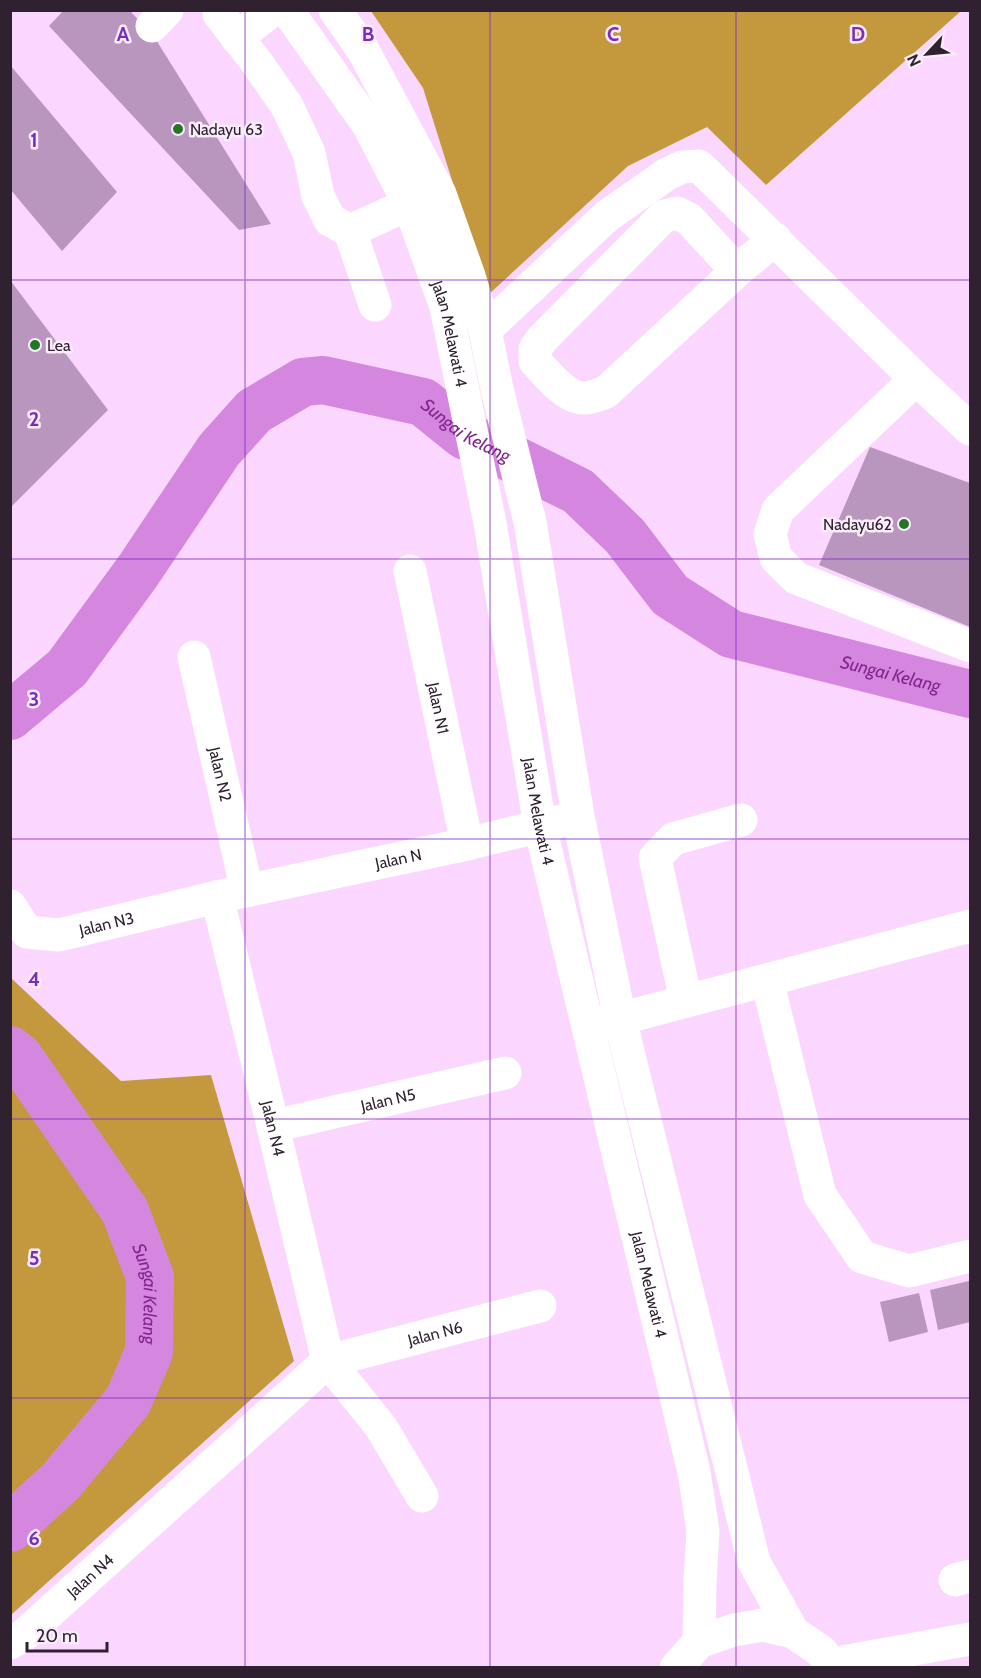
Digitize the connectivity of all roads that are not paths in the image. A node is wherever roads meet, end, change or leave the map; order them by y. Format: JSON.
{"nodes":[{"id":1,"x":219,"y":10,"type":"edge"},
{"id":2,"x":272,"y":10,"type":"edge"},
{"id":3,"x":287,"y":10,"type":"edge"},
{"id":4,"x":335,"y":10,"type":"edge"},
{"id":5,"x":237,"y":38,"type":"junction"},
{"id":6,"x":410,"y":204,"type":"junction"},
{"id":7,"x":350,"y":231,"type":"junction"},
{"id":8,"x":775,"y":239,"type":"junction"},
{"id":9,"x":737,"y":271,"type":"junction"},
{"id":10,"x":375,"y":305,"type":"dead end"},
{"id":11,"x":485,"y":330,"type":"junction"},
{"id":12,"x":916,"y":379,"type":"junction"},
{"id":13,"x":970,"y":429,"type":"edge"},
{"id":14,"x":410,"y":571,"type":"dead end"},
{"id":15,"x":970,"y":646,"type":"edge"},
{"id":16,"x":194,"y":657,"type":"dead end"},
{"id":17,"x":578,"y":816,"type":"junction"},
{"id":18,"x":741,"y":820,"type":"dead end"},
{"id":19,"x":540,"y":826,"type":"junction"},
{"id":20,"x":467,"y":844,"type":"junction"},
{"id":21,"x":232,"y":894,"type":"junction"},
{"id":22,"x":10,"y":906,"type":"edge"},
{"id":23,"x":970,"y":926,"type":"edge"},
{"id":24,"x":767,"y":980,"type":"junction"},
{"id":25,"x":686,"y":1001,"type":"junction"},
{"id":26,"x":620,"y":1019,"type":"junction"},
{"id":27,"x":587,"y":1028,"type":"junction"},
{"id":28,"x":505,"y":1073,"type":"dead end"},
{"id":29,"x":273,"y":1126,"type":"junction"},
{"id":30,"x":970,"y":1256,"type":"edge"},
{"id":31,"x":540,"y":1306,"type":"dead end"},
{"id":32,"x":328,"y":1361,"type":"junction"},
{"id":33,"x":422,"y":1496,"type":"dead end"},
{"id":34,"x":793,"y":1632,"type":"junction"},
{"id":35,"x":970,"y":1639,"type":"edge"},
{"id":36,"x":699,"y":1642,"type":"junction"},
{"id":37,"x":10,"y":1643,"type":"edge"},
{"id":38,"x":832,"y":1666,"type":"edge"},
{"id":39,"x":676,"y":1668,"type":"edge"}],
"edges":[{"from":1,"to":5,"type":"street"},
{"from":2,"to":5,"type":"street"},
{"from":3,"to":6,"type":"street","name":"Jalan Melawati 4"},
{"from":4,"to":11,"type":"street","name":"Jalan Melawati 4"},
{"from":5,"to":7,"type":"street"},
{"from":6,"to":7,"type":"street"},
{"from":6,"to":19,"type":"street","name":"Jalan Melawati 4"},
{"from":7,"to":10,"type":"street"},
{"from":8,"to":9,"type":"street"},
{"from":8,"to":11,"type":"street"},
{"from":8,"to":12,"type":"street"},
{"from":9,"to":9,"type":"street"},
{"from":11,"to":17,"type":"street","name":"Jalan Melawati 4"},
{"from":12,"to":13,"type":"street"},
{"from":12,"to":15,"type":"street"},
{"from":14,"to":20,"type":"street","name":"Jalan N1"},
{"from":16,"to":21,"type":"street","name":"Jalan N2"},
{"from":17,"to":19,"type":"street","name":"Jalan N"},
{"from":17,"to":26,"type":"street","name":"Jalan Melawati 4"},
{"from":18,"to":25,"type":"street"},
{"from":19,"to":20,"type":"street","name":"Jalan N"},
{"from":19,"to":27,"type":"street","name":"Jalan Melawati 4"},
{"from":20,"to":21,"type":"street","name":"Jalan N"},
{"from":21,"to":22,"type":"street","name":"Jalan N3"},
{"from":21,"to":29,"type":"street","name":"Jalan N4"},
{"from":23,"to":24,"type":"street"},
{"from":24,"to":25,"type":"street"},
{"from":24,"to":30,"type":"street"},
{"from":25,"to":26,"type":"street"},
{"from":26,"to":27,"type":"street"},
{"from":26,"to":34,"type":"street","name":"Jalan Melawati 4"},
{"from":27,"to":36,"type":"street","name":"Jalan Melawati 4"},
{"from":28,"to":29,"type":"street","name":"Jalan N5"},
{"from":29,"to":32,"type":"street","name":"Jalan N4"},
{"from":31,"to":32,"type":"street","name":"Jalan N6"},
{"from":32,"to":33,"type":"street","name":"Jalan N4"},
{"from":32,"to":37,"type":"street","name":"Jalan N4"},
{"from":34,"to":36,"type":"street"},
{"from":34,"to":38,"type":"street"},
{"from":35,"to":38,"type":"street"},
{"from":36,"to":39,"type":"street"}]}
